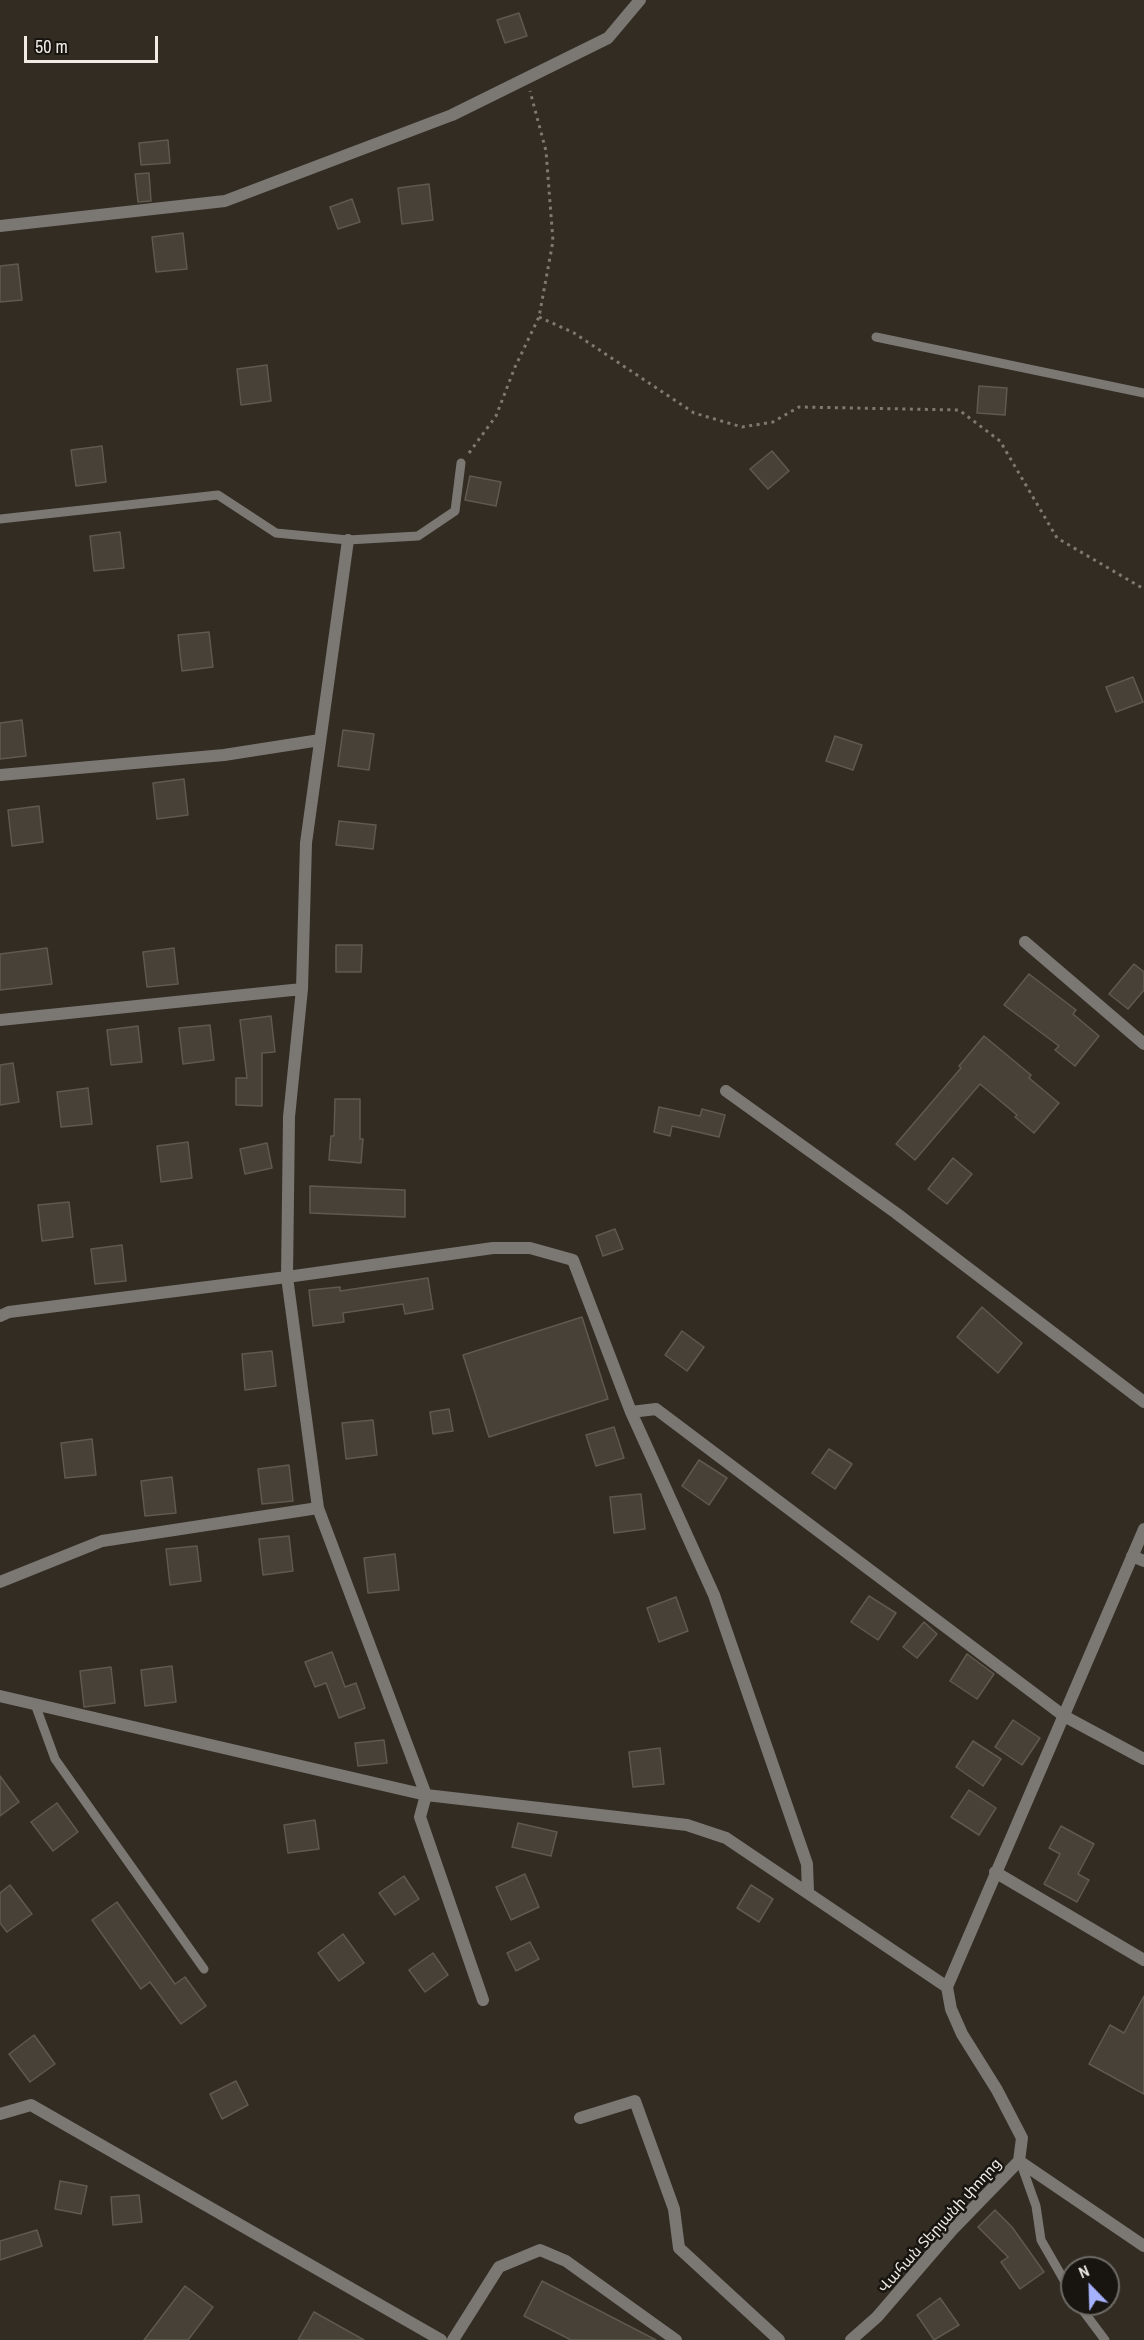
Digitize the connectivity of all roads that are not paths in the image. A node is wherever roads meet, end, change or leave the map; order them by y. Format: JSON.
{"nodes":[{"id":1,"x":640,"y":0,"type":"edge"},
{"id":2,"x":0,"y":226,"type":"edge"},
{"id":3,"x":876,"y":337,"type":"dead end"},
{"id":4,"x":1144,"y":393,"type":"edge"},
{"id":5,"x":461,"y":464,"type":"road end"},
{"id":6,"x":0,"y":519,"type":"edge"},
{"id":7,"x":348,"y":540,"type":"junction"},
{"id":8,"x":320,"y":740,"type":"junction"},
{"id":9,"x":0,"y":775,"type":"edge"},
{"id":10,"x":1025,"y":942,"type":"dead end"},
{"id":11,"x":302,"y":989,"type":"junction"},
{"id":12,"x":0,"y":1020,"type":"edge"},
{"id":13,"x":1144,"y":1044,"type":"edge"},
{"id":14,"x":726,"y":1091,"type":"dead end"},
{"id":15,"x":287,"y":1277,"type":"junction"},
{"id":16,"x":0,"y":1316,"type":"edge"},
{"id":17,"x":1144,"y":1402,"type":"edge"},
{"id":18,"x":631,"y":1412,"type":"junction"},
{"id":19,"x":318,"y":1508,"type":"junction"},
{"id":20,"x":1144,"y":1529,"type":"edge"},
{"id":21,"x":1138,"y":1558,"type":"edge"},
{"id":22,"x":0,"y":1582,"type":"edge"},
{"id":23,"x":0,"y":1696,"type":"edge"},
{"id":24,"x":35,"y":1704,"type":"junction"},
{"id":25,"x":1064,"y":1716,"type":"junction"},
{"id":26,"x":1144,"y":1759,"type":"edge"},
{"id":27,"x":426,"y":1795,"type":"junction"},
{"id":28,"x":995,"y":1872,"type":"junction"},
{"id":29,"x":808,"y":1892,"type":"junction"},
{"id":30,"x":1144,"y":1960,"type":"edge"},
{"id":31,"x":204,"y":1969,"type":"dead end"},
{"id":32,"x":948,"y":1987,"type":"junction"},
{"id":33,"x":483,"y":2000,"type":"dead end"},
{"id":34,"x":0,"y":2114,"type":"edge"},
{"id":35,"x":580,"y":2118,"type":"dead end"},
{"id":36,"x":1020,"y":2161,"type":"junction"},
{"id":37,"x":1143,"y":2242,"type":"edge"},
{"id":38,"x":1060,"y":2273,"type":"edge"},
{"id":39,"x":1087,"y":2316,"type":"edge"},
{"id":40,"x":441,"y":2340,"type":"edge"},
{"id":41,"x":453,"y":2340,"type":"edge"},
{"id":42,"x":676,"y":2340,"type":"edge"},
{"id":43,"x":779,"y":2340,"type":"edge"},
{"id":44,"x":851,"y":2340,"type":"edge"},
{"id":45,"x":1105,"y":2340,"type":"edge"}],
"edges":[{"from":1,"to":2,"type":"street"},
{"from":3,"to":4,"type":"lane"},
{"from":5,"to":7,"type":"lane"},
{"from":6,"to":7,"type":"lane"},
{"from":7,"to":8,"type":"street"},
{"from":8,"to":9,"type":"street"},
{"from":8,"to":11,"type":"street"},
{"from":10,"to":13,"type":"street"},
{"from":11,"to":12,"type":"street"},
{"from":11,"to":15,"type":"street"},
{"from":14,"to":17,"type":"street"},
{"from":15,"to":16,"type":"street"},
{"from":15,"to":18,"type":"street"},
{"from":15,"to":19,"type":"street"},
{"from":18,"to":25,"type":"street"},
{"from":18,"to":29,"type":"street"},
{"from":19,"to":22,"type":"street"},
{"from":19,"to":27,"type":"street"},
{"from":20,"to":21,"type":"street"},
{"from":21,"to":25,"type":"street"},
{"from":23,"to":24,"type":"street"},
{"from":24,"to":27,"type":"street"},
{"from":24,"to":31,"type":"lane"},
{"from":25,"to":26,"type":"street"},
{"from":25,"to":28,"type":"street"},
{"from":27,"to":29,"type":"street"},
{"from":27,"to":33,"type":"street"},
{"from":28,"to":30,"type":"street"},
{"from":28,"to":32,"type":"street"},
{"from":29,"to":32,"type":"street"},
{"from":32,"to":36,"type":"street"},
{"from":34,"to":40,"type":"street"},
{"from":35,"to":43,"type":"street"},
{"from":36,"to":37,"type":"street","name":"Վահան Տերյանի փողոց"},
{"from":36,"to":38,"type":"lane"},
{"from":36,"to":44,"type":"street","name":"Վահան Տերյանի փողոց"},
{"from":39,"to":45,"type":"lane"},
{"from":41,"to":42,"type":"street"}]}
